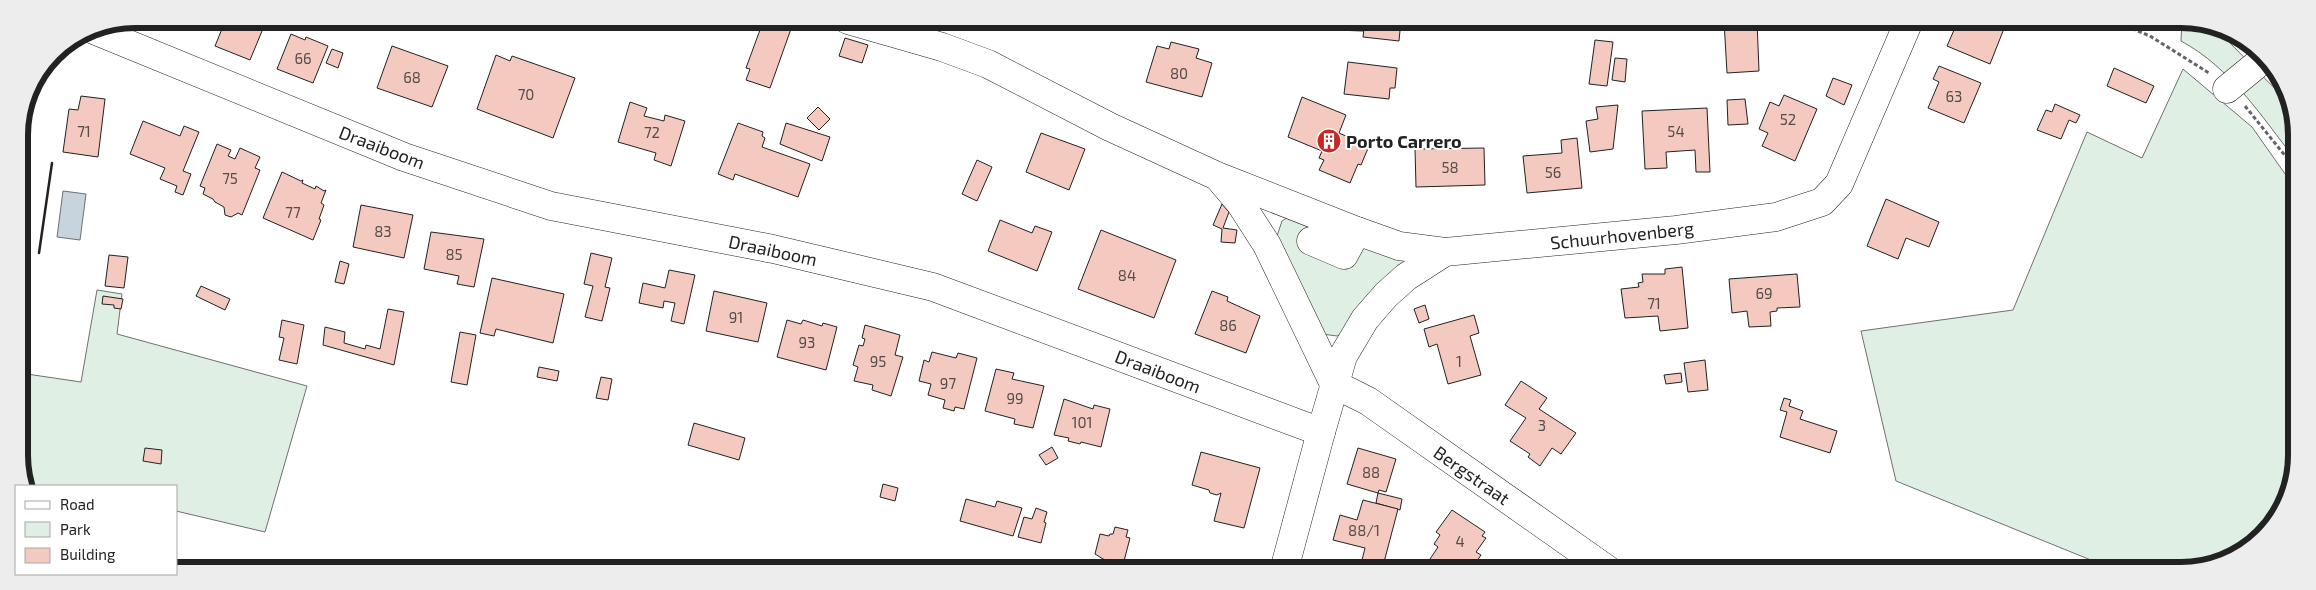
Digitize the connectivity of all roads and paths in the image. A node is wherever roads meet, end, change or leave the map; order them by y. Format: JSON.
{"nodes":[{"id":1,"x":876,"y":28,"type":"edge"},
{"id":2,"x":1906,"y":28,"type":"edge"},
{"id":3,"x":101,"y":33,"type":"edge"},
{"id":4,"x":2260,"y":62,"type":"edge"},
{"id":5,"x":2227,"y":89,"type":"dead end"},
{"id":6,"x":1217,"y":176,"type":"junction"},
{"id":7,"x":1357,"y":231,"type":"junction"},
{"id":8,"x":1311,"y":241,"type":"dead end"},
{"id":9,"x":1445,"y":252,"type":"junction"},
{"id":10,"x":1334,"y":384,"type":"junction"},
{"id":11,"x":1320,"y":432,"type":"junction"},
{"id":12,"x":1286,"y":562,"type":"edge"},
{"id":13,"x":1597,"y":562,"type":"edge"}],
"edges":[{"from":1,"to":6,"type":"street"},
{"from":2,"to":9,"type":"street","name":"Schuurhovenberg"},
{"from":3,"to":11,"type":"street","name":"Draaiboom"},
{"from":4,"to":5,"type":"street"},
{"from":6,"to":7,"type":"street"},
{"from":6,"to":10,"type":"street"},
{"from":7,"to":8,"type":"street"},
{"from":7,"to":9,"type":"street"},
{"from":9,"to":10,"type":"street","name":"Schuurhovenberg"},
{"from":10,"to":11,"type":"street","name":"Schuurhovenberg"},
{"from":10,"to":13,"type":"street","name":"Bergstraat"},
{"from":11,"to":12,"type":"street"}]}
